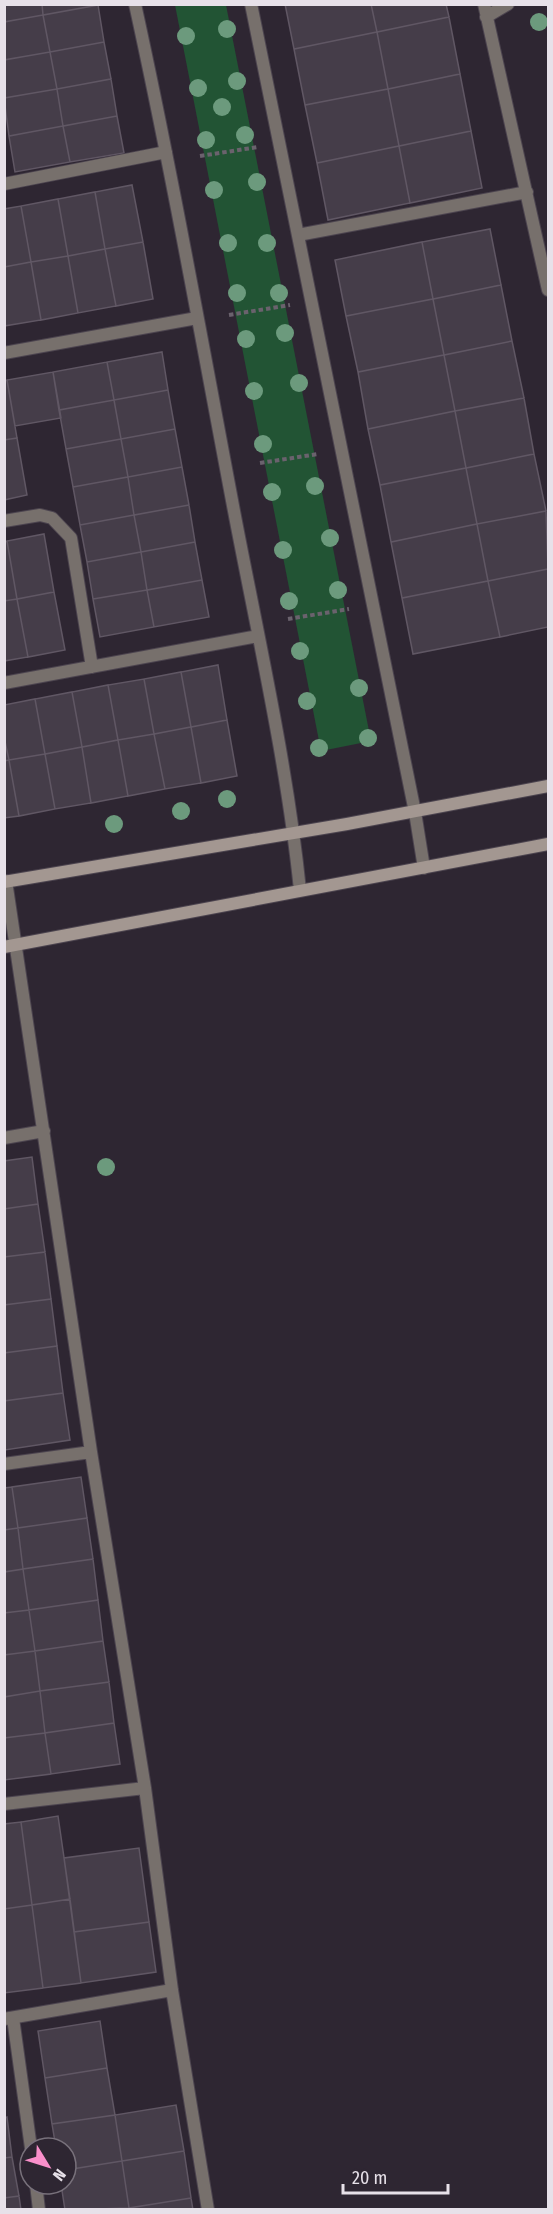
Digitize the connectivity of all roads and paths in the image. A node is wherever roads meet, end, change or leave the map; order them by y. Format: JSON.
{"nodes":[{"id":1,"x":135,"y":4,"type":"edge"},
{"id":2,"x":251,"y":4,"type":"edge"},
{"id":3,"x":484,"y":4,"type":"edge"},
{"id":4,"x":508,"y":4,"type":"edge"},
{"id":5,"x":486,"y":17,"type":"junction"},
{"id":6,"x":261,"y":146,"type":"dead end"},
{"id":7,"x":166,"y":152,"type":"junction"},
{"id":8,"x":200,"y":156,"type":"dead end"},
{"id":9,"x":4,"y":184,"type":"edge"},
{"id":10,"x":526,"y":192,"type":"junction"},
{"id":11,"x":298,"y":235,"type":"junction"},
{"id":12,"x":549,"y":290,"type":"edge"},
{"id":13,"x":291,"y":305,"type":"dead end"},
{"id":14,"x":229,"y":315,"type":"dead end"},
{"id":15,"x":197,"y":318,"type":"junction"},
{"id":16,"x":4,"y":353,"type":"edge"},
{"id":17,"x":322,"y":454,"type":"dead end"},
{"id":18,"x":260,"y":463,"type":"dead end"},
{"id":19,"x":4,"y":521,"type":"edge"},
{"id":20,"x":350,"y":609,"type":"dead end"},
{"id":21,"x":288,"y":619,"type":"dead end"},
{"id":22,"x":258,"y":636,"type":"junction"},
{"id":23,"x":92,"y":667,"type":"junction"},
{"id":24,"x":4,"y":683,"type":"edge"},
{"id":25,"x":549,"y":786,"type":"edge"},
{"id":26,"x":415,"y":812,"type":"junction"},
{"id":27,"x":294,"y":831,"type":"junction"},
{"id":28,"x":549,"y":844,"type":"edge"},
{"id":29,"x":424,"y":868,"type":"junction"},
{"id":30,"x":5,"y":882,"type":"edge"},
{"id":31,"x":300,"y":890,"type":"junction"},
{"id":32,"x":9,"y":947,"type":"edge"},
{"id":33,"x":44,"y":1131,"type":"junction"},
{"id":34,"x":4,"y":1138,"type":"edge"},
{"id":35,"x":91,"y":1452,"type":"junction"},
{"id":36,"x":4,"y":1464,"type":"edge"},
{"id":37,"x":145,"y":1788,"type":"junction"},
{"id":38,"x":4,"y":1804,"type":"edge"},
{"id":39,"x":172,"y":1990,"type":"junction"},
{"id":40,"x":9,"y":2018,"type":"edge"},
{"id":41,"x":29,"y":2136,"type":"edge"},
{"id":42,"x":208,"y":2210,"type":"edge"}],
"edges":[{"from":1,"to":7,"type":"street"},
{"from":2,"to":11,"type":"street"},
{"from":3,"to":5,"type":"street"},
{"from":4,"to":5,"type":"street"},
{"from":5,"to":10,"type":"street"},
{"from":6,"to":8,"type":"path"},
{"from":7,"to":9,"type":"street"},
{"from":7,"to":15,"type":"street"},
{"from":10,"to":11,"type":"street"},
{"from":10,"to":12,"type":"street"},
{"from":11,"to":26,"type":"street"},
{"from":13,"to":14,"type":"path"},
{"from":15,"to":16,"type":"street"},
{"from":15,"to":22,"type":"street"},
{"from":17,"to":18,"type":"path"},
{"from":19,"to":23,"type":"street"},
{"from":20,"to":21,"type":"path"},
{"from":22,"to":23,"type":"street"},
{"from":22,"to":27,"type":"street"},
{"from":23,"to":24,"type":"street"},
{"from":25,"to":26,"type":"main road"},
{"from":26,"to":27,"type":"main road"},
{"from":26,"to":29,"type":"street"},
{"from":27,"to":30,"type":"main road"},
{"from":27,"to":31,"type":"street"},
{"from":28,"to":29,"type":"main road"},
{"from":29,"to":31,"type":"main road"},
{"from":30,"to":32,"type":"street"},
{"from":31,"to":32,"type":"main road"},
{"from":32,"to":33,"type":"street"},
{"from":33,"to":34,"type":"street"},
{"from":33,"to":35,"type":"street"},
{"from":35,"to":36,"type":"street"},
{"from":35,"to":37,"type":"street"},
{"from":37,"to":38,"type":"street"},
{"from":37,"to":39,"type":"street"},
{"from":39,"to":40,"type":"street"},
{"from":39,"to":42,"type":"street"},
{"from":40,"to":41,"type":"street"}]}
